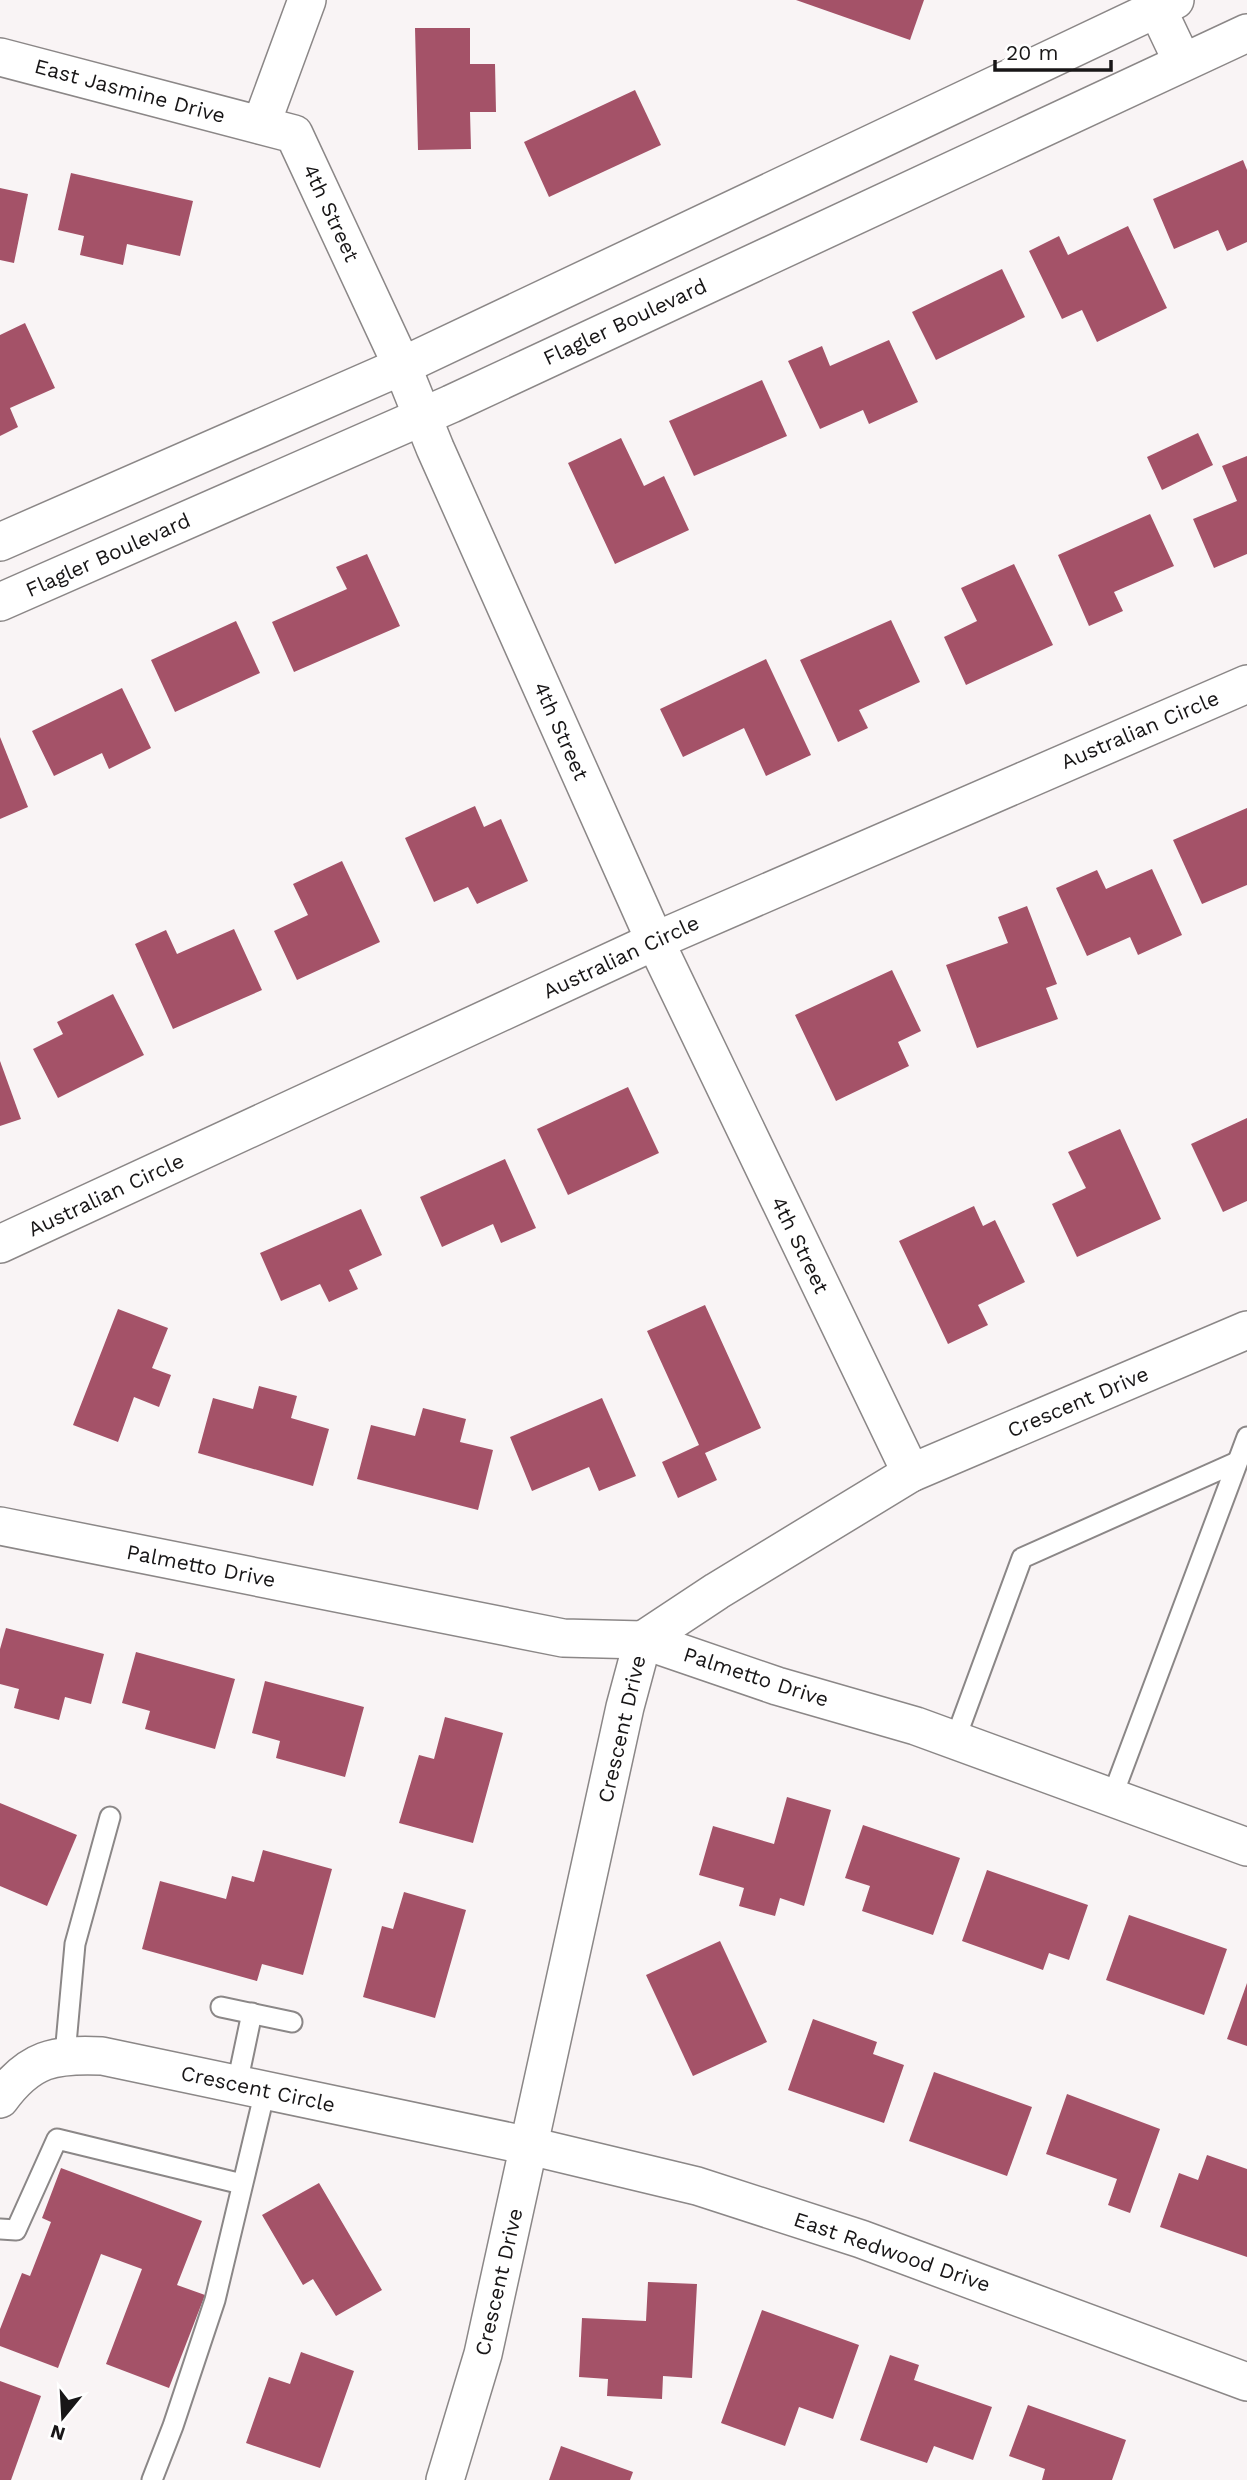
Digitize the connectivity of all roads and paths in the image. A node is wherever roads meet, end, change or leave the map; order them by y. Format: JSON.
{"nodes":[{"id":1,"x":307,"y":0,"type":"edge"},
{"id":2,"x":1161,"y":3,"type":"edge"},
{"id":3,"x":1247,"y":33,"type":"edge"},
{"id":4,"x":0,"y":57,"type":"edge"},
{"id":5,"x":1182,"y":61,"type":"junction"},
{"id":6,"x":261,"y":125,"type":"junction"},
{"id":7,"x":402,"y":366,"type":"junction"},
{"id":8,"x":422,"y":416,"type":"junction"},
{"id":9,"x":0,"y":542,"type":"edge"},
{"id":10,"x":0,"y":602,"type":"edge"},
{"id":11,"x":1247,"y":684,"type":"edge"},
{"id":12,"x":654,"y":941,"type":"junction"},
{"id":13,"x":0,"y":1244,"type":"edge"},
{"id":14,"x":1247,"y":1330,"type":"edge"},
{"id":15,"x":1247,"y":1437,"type":"edge"},
{"id":16,"x":1237,"y":1462,"type":"junction"},
{"id":17,"x":911,"y":1473,"type":"junction"},
{"id":18,"x":0,"y":1526,"type":"edge"},
{"id":19,"x":643,"y":1640,"type":"junction"},
{"id":20,"x":955,"y":1740,"type":"junction"},
{"id":21,"x":1112,"y":1797,"type":"junction"},
{"id":22,"x":110,"y":1817,"type":"dead end"},
{"id":23,"x":1247,"y":1847,"type":"edge"},
{"id":24,"x":222,"y":2007,"type":"dead end"},
{"id":25,"x":251,"y":2013,"type":"junction"},
{"id":26,"x":292,"y":2022,"type":"dead end"},
{"id":27,"x":65,"y":2055,"type":"junction"},
{"id":28,"x":251,"y":2087,"type":"junction"},
{"id":29,"x":0,"y":2099,"type":"edge"},
{"id":30,"x":530,"y":2146,"type":"junction"},
{"id":31,"x":242,"y":2184,"type":"junction"},
{"id":32,"x":0,"y":2229,"type":"edge"},
{"id":33,"x":1247,"y":2382,"type":"edge"},
{"id":34,"x":152,"y":2480,"type":"edge"},
{"id":35,"x":445,"y":2480,"type":"edge"}],
"edges":[{"from":1,"to":6,"type":"street"},
{"from":2,"to":5,"type":"street"},
{"from":2,"to":7,"type":"street"},
{"from":3,"to":5,"type":"street","name":"Flagler Boulevard"},
{"from":4,"to":6,"type":"street","name":"East Jasmine Drive"},
{"from":5,"to":8,"type":"street","name":"Flagler Boulevard"},
{"from":6,"to":7,"type":"street","name":"4th Street"},
{"from":7,"to":8,"type":"street","name":"4th Street"},
{"from":7,"to":9,"type":"street"},
{"from":8,"to":10,"type":"street","name":"Flagler Boulevard"},
{"from":8,"to":12,"type":"street","name":"4th Street"},
{"from":11,"to":12,"type":"street","name":"Australian Circle"},
{"from":12,"to":13,"type":"street","name":"Australian Circle"},
{"from":12,"to":17,"type":"street","name":"4th Street"},
{"from":14,"to":17,"type":"street","name":"Crescent Drive"},
{"from":15,"to":16,"type":"lane"},
{"from":16,"to":20,"type":"lane"},
{"from":16,"to":21,"type":"lane"},
{"from":17,"to":19,"type":"street","name":"Crescent Drive"},
{"from":18,"to":19,"type":"street","name":"Palmetto Drive"},
{"from":19,"to":20,"type":"street","name":"Palmetto Drive"},
{"from":19,"to":30,"type":"street","name":"Crescent Drive"},
{"from":20,"to":21,"type":"street","name":"Palmetto Drive"},
{"from":21,"to":23,"type":"street","name":"Palmetto Drive"},
{"from":22,"to":27,"type":"lane"},
{"from":24,"to":25,"type":"lane"},
{"from":25,"to":26,"type":"lane"},
{"from":25,"to":28,"type":"lane"},
{"from":27,"to":28,"type":"street","name":"Crescent Circle"},
{"from":27,"to":29,"type":"street","name":"Crescent Circle"},
{"from":28,"to":30,"type":"street","name":"Crescent Circle"},
{"from":28,"to":31,"type":"lane"},
{"from":30,"to":33,"type":"street","name":"East Redwood Drive"},
{"from":30,"to":35,"type":"street","name":"Crescent Drive"},
{"from":31,"to":32,"type":"lane"},
{"from":31,"to":34,"type":"lane"}]}
